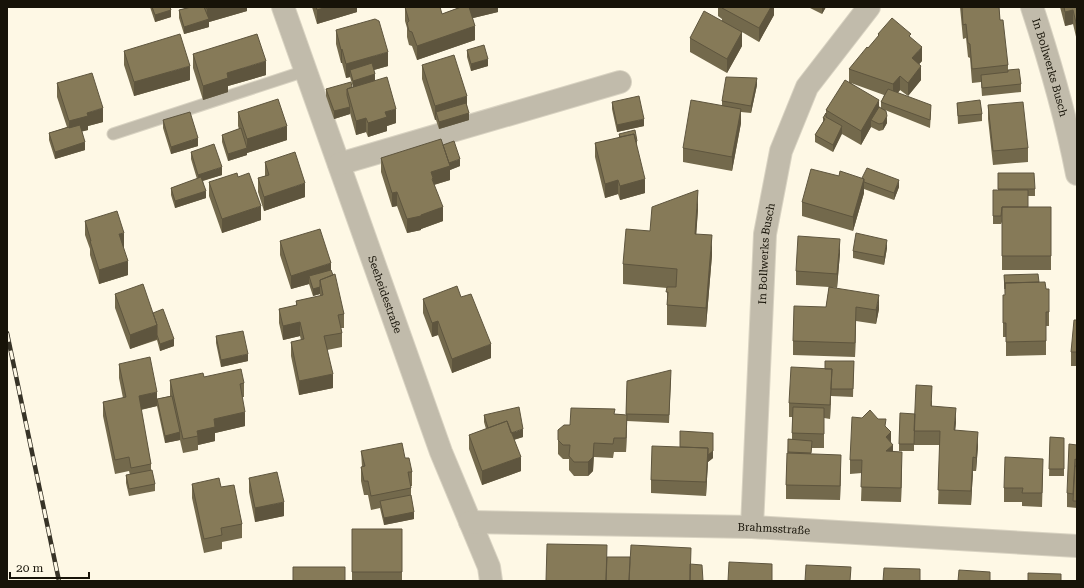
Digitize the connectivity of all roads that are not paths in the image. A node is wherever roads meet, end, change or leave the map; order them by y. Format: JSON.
{"nodes":[{"id":1,"x":282,"y":7,"type":"edge"},
{"id":2,"x":869,"y":7,"type":"edge"},
{"id":3,"x":1032,"y":7,"type":"edge"},
{"id":4,"x":305,"y":71,"type":"junction"},
{"id":5,"x":620,"y":82,"type":"dead end"},
{"id":6,"x":113,"y":134,"type":"dead end"},
{"id":7,"x":339,"y":164,"type":"junction"},
{"id":8,"x":1077,"y":174,"type":"edge"},
{"id":9,"x":470,"y":522,"type":"junction"},
{"id":10,"x":752,"y":527,"type":"junction"},
{"id":11,"x":1077,"y":546,"type":"edge"},
{"id":12,"x":491,"y":581,"type":"edge"}],
"edges":[{"from":1,"to":4,"type":"street","name":"Seeheidestraße"},
{"from":2,"to":10,"type":"street","name":"In Bollwerks Busch"},
{"from":3,"to":8,"type":"street","name":"In Bollwerks Busch"},
{"from":4,"to":6,"type":"lane"},
{"from":4,"to":7,"type":"street","name":"Seeheidestraße"},
{"from":5,"to":7,"type":"street"},
{"from":7,"to":9,"type":"street","name":"Seeheidestraße"},
{"from":9,"to":10,"type":"street","name":"Brahmsstraße"},
{"from":9,"to":12,"type":"street","name":"Seeheidestraße"},
{"from":10,"to":11,"type":"street","name":"Brahmsstraße"}]}
